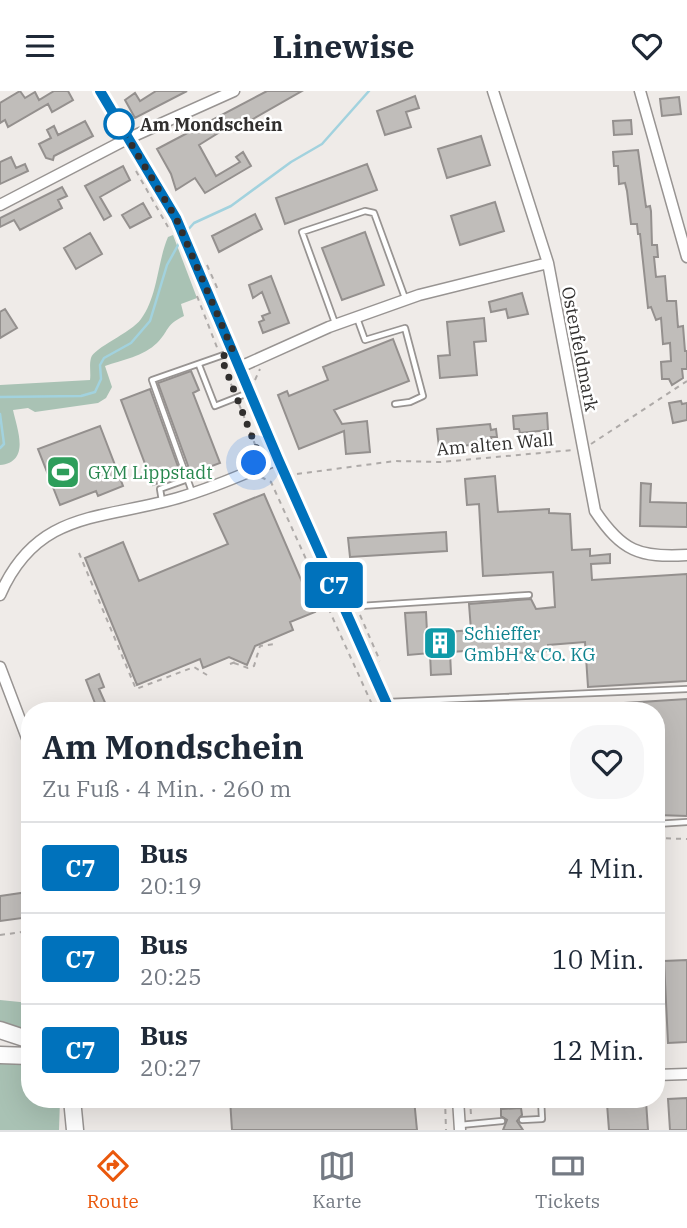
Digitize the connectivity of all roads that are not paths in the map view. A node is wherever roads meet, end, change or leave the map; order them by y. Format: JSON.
{"nodes":[{"id":1,"x":100,"y":91,"type":"edge"},
{"id":2,"x":234,"y":91,"type":"edge"},
{"id":3,"x":493,"y":91,"type":"edge"},
{"id":4,"x":640,"y":91,"type":"edge"},
{"id":5,"x":127,"y":139,"type":"junction"},
{"id":6,"x":0,"y":205,"type":"edge"},
{"id":7,"x":687,"y":257,"type":"edge"},
{"id":8,"x":548,"y":263,"type":"junction"},
{"id":9,"x":406,"y":299,"type":"junction"},
{"id":10,"x":356,"y":317,"type":"junction"},
{"id":11,"x":335,"y":324,"type":"junction"},
{"id":12,"x":233,"y":351,"type":"junction"},
{"id":13,"x":199,"y":365,"type":"junction"},
{"id":14,"x":240,"y":367,"type":"junction"},
{"id":15,"x":250,"y":393,"type":"junction"},
{"id":16,"x":395,"y":404,"type":"dead end"},
{"id":17,"x":278,"y":459,"type":"junction"},
{"id":18,"x":188,"y":479,"type":"junction"},
{"id":19,"x":193,"y":493,"type":"junction"},
{"id":20,"x":162,"y":502,"type":"junction"},
{"id":21,"x":687,"y":555,"type":"edge"},
{"id":22,"x":0,"y":595,"type":"edge"},
{"id":23,"x":529,"y":595,"type":"dead end"},
{"id":24,"x":345,"y":608,"type":"junction"},
{"id":25,"x":0,"y":667,"type":"edge"},
{"id":26,"x":687,"y":689,"type":"edge"},
{"id":27,"x":387,"y":702,"type":"edge"},
{"id":28,"x":459,"y":702,"type":"edge"},
{"id":29,"x":21,"y":722,"type":"edge"},
{"id":30,"x":687,"y":822,"type":"edge"},
{"id":31,"x":665,"y":823,"type":"edge"},
{"id":32,"x":0,"y":1030,"type":"edge"},
{"id":33,"x":21,"y":1037,"type":"edge"},
{"id":34,"x":0,"y":1055,"type":"edge"},
{"id":35,"x":21,"y":1056,"type":"edge"},
{"id":36,"x":687,"y":1074,"type":"edge"},
{"id":37,"x":665,"y":1075,"type":"edge"},
{"id":38,"x":66,"y":1108,"type":"edge"},
{"id":39,"x":73,"y":1108,"type":"edge"},
{"id":40,"x":459,"y":1108,"type":"edge"},
{"id":41,"x":541,"y":1108,"type":"edge"},
{"id":42,"x":522,"y":1120,"type":"dead end"},
{"id":43,"x":502,"y":1121,"type":"dead end"},
{"id":44,"x":460,"y":1127,"type":"edge"},
{"id":45,"x":67,"y":1130,"type":"edge"},
{"id":46,"x":75,"y":1130,"type":"edge"}],
"edges":[{"from":1,"to":5,"type":"street"},
{"from":2,"to":5,"type":"street"},
{"from":3,"to":8,"type":"street","name":"Ostenfeldmark"},
{"from":4,"to":7,"type":"street"},
{"from":5,"to":6,"type":"street"},
{"from":5,"to":12,"type":"street"},
{"from":8,"to":9,"type":"street"},
{"from":8,"to":21,"type":"street","name":"Ostenfeldmark"},
{"from":9,"to":10,"type":"street"},
{"from":9,"to":11,"type":"lane"},
{"from":10,"to":11,"type":"street"},
{"from":10,"to":16,"type":"lane"},
{"from":11,"to":14,"type":"street"},
{"from":12,"to":13,"type":"lane"},
{"from":12,"to":14,"type":"street"},
{"from":13,"to":15,"type":"lane"},
{"from":13,"to":18,"type":"lane"},
{"from":14,"to":15,"type":"street"},
{"from":15,"to":17,"type":"street"},
{"from":17,"to":19,"type":"street"},
{"from":17,"to":24,"type":"street"},
{"from":18,"to":19,"type":"lane"},
{"from":18,"to":20,"type":"lane"},
{"from":19,"to":20,"type":"street"},
{"from":20,"to":22,"type":"street"},
{"from":23,"to":24,"type":"lane"},
{"from":24,"to":27,"type":"street"},
{"from":25,"to":29,"type":"street"},
{"from":26,"to":28,"type":"lane"},
{"from":30,"to":31,"type":"lane"},
{"from":32,"to":33,"type":"highway"},
{"from":34,"to":35,"type":"highway"},
{"from":36,"to":37,"type":"street"},
{"from":38,"to":45,"type":"highway"},
{"from":39,"to":46,"type":"highway"},
{"from":40,"to":44,"type":"street"},
{"from":41,"to":42,"type":"lane"},
{"from":43,"to":44,"type":"lane"}]}
